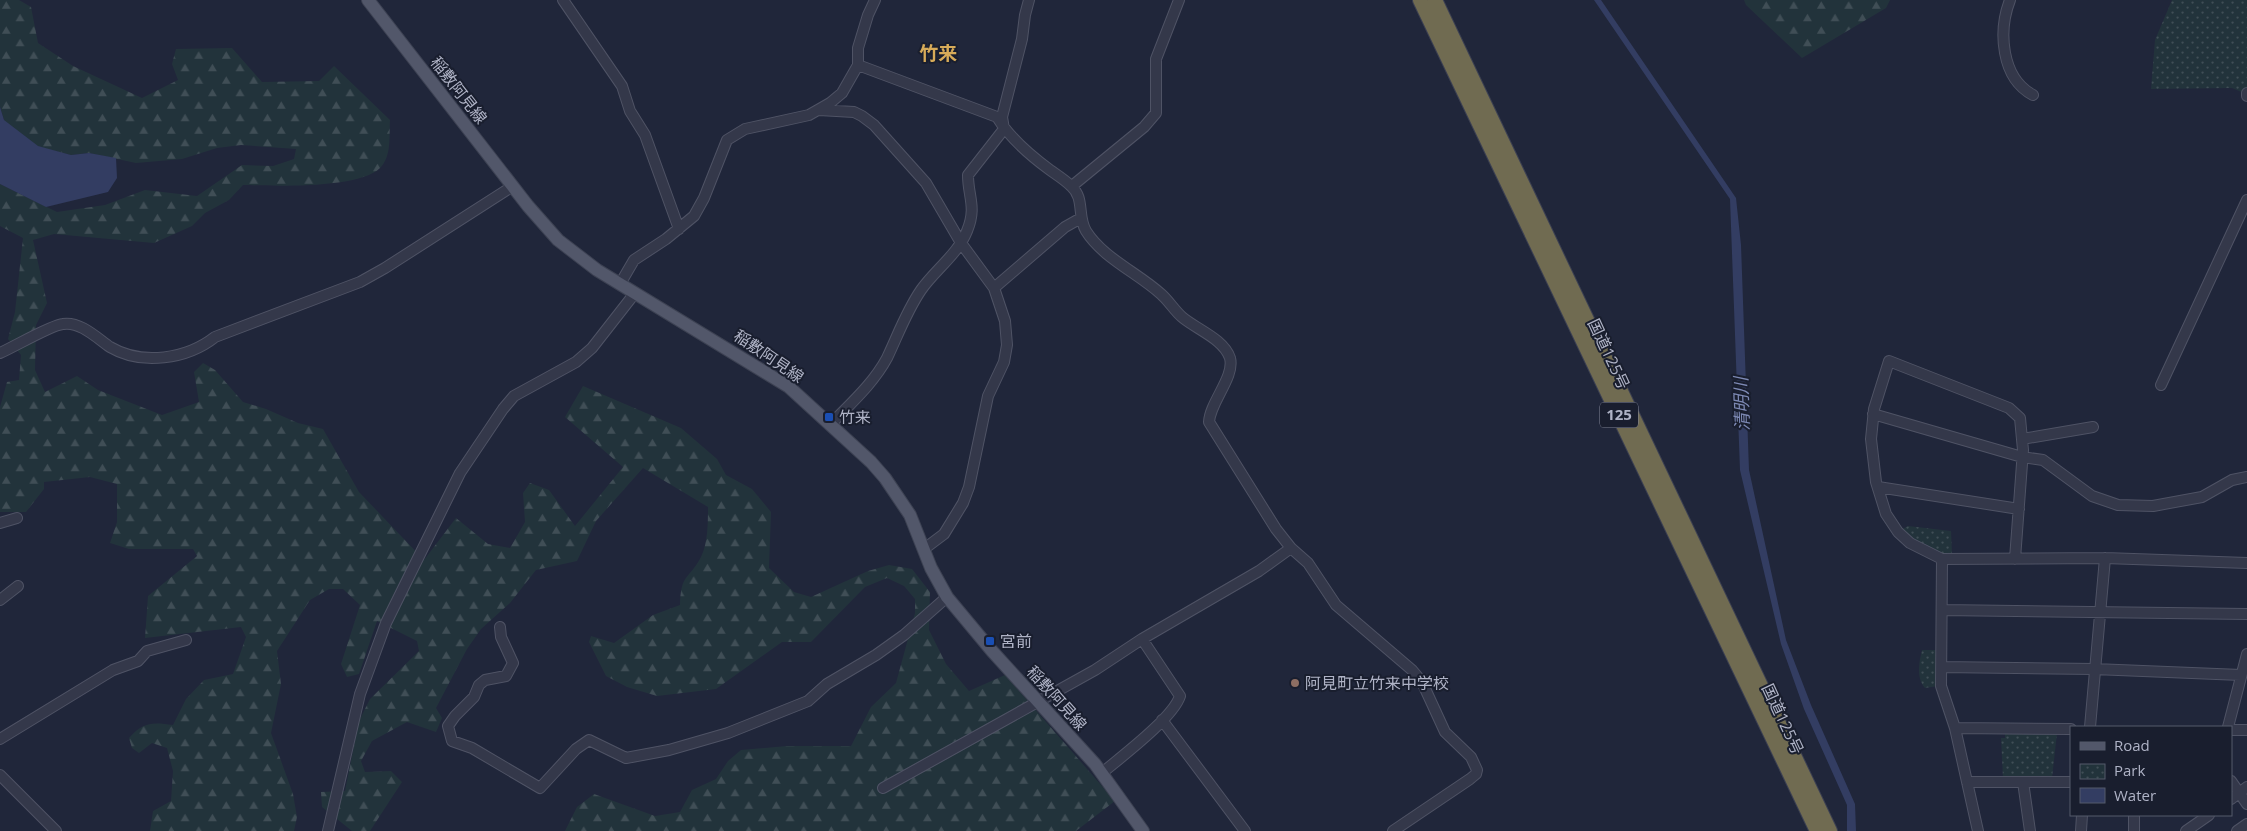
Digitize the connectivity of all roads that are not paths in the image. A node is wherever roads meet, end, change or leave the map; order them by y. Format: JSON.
{"nodes":[{"id":1,"x":368,"y":0,"type":"edge"},
{"id":2,"x":563,"y":0,"type":"edge"},
{"id":3,"x":875,"y":0,"type":"edge"},
{"id":4,"x":1029,"y":0,"type":"edge"},
{"id":5,"x":1179,"y":0,"type":"edge"},
{"id":6,"x":1420,"y":0,"type":"edge"},
{"id":7,"x":1435,"y":0,"type":"edge"},
{"id":8,"x":2010,"y":0,"type":"edge"},
{"id":9,"x":858,"y":65,"type":"junction"},
{"id":10,"x":2033,"y":96,"type":"dead end"},
{"id":11,"x":819,"y":110,"type":"junction"},
{"id":12,"x":1004,"y":129,"type":"junction"},
{"id":13,"x":513,"y":186,"type":"junction"},
{"id":14,"x":1072,"y":186,"type":"junction"},
{"id":15,"x":2247,"y":200,"type":"edge"},
{"id":16,"x":1081,"y":218,"type":"junction"},
{"id":17,"x":679,"y":229,"type":"junction"},
{"id":18,"x":961,"y":243,"type":"junction"},
{"id":19,"x":620,"y":284,"type":"junction"},
{"id":20,"x":994,"y":288,"type":"junction"},
{"id":21,"x":635,"y":293,"type":"junction"},
{"id":22,"x":0,"y":353,"type":"edge"},
{"id":23,"x":2161,"y":385,"type":"dead end"},
{"id":24,"x":1874,"y":414,"type":"junction"},
{"id":25,"x":830,"y":425,"type":"junction"},
{"id":26,"x":2093,"y":427,"type":"dead end"},
{"id":27,"x":2022,"y":439,"type":"junction"},
{"id":28,"x":2022,"y":457,"type":"junction"},
{"id":29,"x":2247,"y":477,"type":"edge"},
{"id":30,"x":1878,"y":487,"type":"junction"},
{"id":31,"x":2019,"y":510,"type":"junction"},
{"id":32,"x":17,"y":518,"type":"dead end"},
{"id":33,"x":0,"y":523,"type":"edge"},
{"id":34,"x":1291,"y":548,"type":"junction"},
{"id":35,"x":924,"y":549,"type":"junction"},
{"id":36,"x":2105,"y":558,"type":"junction"},
{"id":37,"x":1942,"y":559,"type":"junction"},
{"id":38,"x":2015,"y":559,"type":"junction"},
{"id":39,"x":2247,"y":563,"type":"edge"},
{"id":40,"x":18,"y":586,"type":"dead end"},
{"id":41,"x":947,"y":598,"type":"junction"},
{"id":42,"x":0,"y":600,"type":"edge"},
{"id":43,"x":1942,"y":610,"type":"junction"},
{"id":44,"x":2099,"y":611,"type":"junction"},
{"id":45,"x":2247,"y":614,"type":"edge"},
{"id":46,"x":500,"y":627,"type":"dead end"},
{"id":47,"x":1142,"y":639,"type":"junction"},
{"id":48,"x":186,"y":640,"type":"dead end"},
{"id":49,"x":2247,"y":654,"type":"edge"},
{"id":50,"x":1942,"y":668,"type":"junction"},
{"id":51,"x":2094,"y":669,"type":"junction"},
{"id":52,"x":2241,"y":675,"type":"junction"},
{"id":53,"x":1038,"y":700,"type":"junction"},
{"id":54,"x":1162,"y":720,"type":"junction"},
{"id":55,"x":2090,"y":726,"type":"edge"},
{"id":56,"x":2228,"y":726,"type":"edge"},
{"id":57,"x":1956,"y":728,"type":"junction"},
{"id":58,"x":2070,"y":729,"type":"edge"},
{"id":59,"x":2232,"y":730,"type":"edge"},
{"id":60,"x":2247,"y":730,"type":"edge"},
{"id":61,"x":0,"y":739,"type":"edge"},
{"id":62,"x":1102,"y":773,"type":"junction"},
{"id":63,"x":0,"y":775,"type":"edge"},
{"id":64,"x":1967,"y":782,"type":"junction"},
{"id":65,"x":2023,"y":782,"type":"junction"},
{"id":66,"x":2070,"y":782,"type":"edge"},
{"id":67,"x":2232,"y":782,"type":"edge"},
{"id":68,"x":883,"y":788,"type":"dead end"},
{"id":69,"x":2239,"y":793,"type":"edge"},
{"id":70,"x":2247,"y":804,"type":"edge"},
{"id":71,"x":2082,"y":816,"type":"edge"},
{"id":72,"x":2134,"y":816,"type":"edge"},
{"id":73,"x":2208,"y":816,"type":"edge"},
{"id":74,"x":2247,"y":824,"type":"edge"},
{"id":75,"x":56,"y":831,"type":"edge"},
{"id":76,"x":328,"y":831,"type":"edge"},
{"id":77,"x":1143,"y":831,"type":"edge"},
{"id":78,"x":1245,"y":831,"type":"edge"},
{"id":79,"x":1393,"y":831,"type":"edge"},
{"id":80,"x":1817,"y":831,"type":"edge"},
{"id":81,"x":1830,"y":831,"type":"edge"},
{"id":82,"x":1978,"y":831,"type":"edge"},
{"id":83,"x":2030,"y":831,"type":"edge"},
{"id":84,"x":2081,"y":831,"type":"edge"},
{"id":85,"x":2134,"y":831,"type":"edge"},
{"id":86,"x":2186,"y":831,"type":"edge"},
{"id":87,"x":2237,"y":831,"type":"edge"}],
"edges":[{"from":1,"to":13,"type":"main road","name":"稲敷阿見線"},
{"from":2,"to":17,"type":"street"},
{"from":3,"to":9,"type":"street"},
{"from":4,"to":12,"type":"street"},
{"from":5,"to":14,"type":"street"},
{"from":6,"to":80,"type":"highway","name":"国道125号","number":"125"},
{"from":7,"to":81,"type":"highway","name":"国道125号","number":"125"},
{"from":8,"to":10,"type":"street"},
{"from":9,"to":11,"type":"street"},
{"from":9,"to":12,"type":"street"},
{"from":11,"to":17,"type":"street"},
{"from":11,"to":18,"type":"street"},
{"from":12,"to":14,"type":"street"},
{"from":12,"to":18,"type":"street"},
{"from":13,"to":19,"type":"main road","name":"稲敷阿見線"},
{"from":13,"to":22,"type":"street"},
{"from":14,"to":16,"type":"street"},
{"from":15,"to":23,"type":"street"},
{"from":16,"to":20,"type":"street"},
{"from":16,"to":34,"type":"street"},
{"from":17,"to":19,"type":"street"},
{"from":18,"to":20,"type":"street"},
{"from":18,"to":25,"type":"street"},
{"from":19,"to":21,"type":"main road","name":"稲敷阿見線"},
{"from":20,"to":35,"type":"street"},
{"from":21,"to":25,"type":"main road","name":"稲敷阿見線"},
{"from":21,"to":76,"type":"street"},
{"from":24,"to":27,"type":"street"},
{"from":24,"to":28,"type":"street"},
{"from":24,"to":30,"type":"street"},
{"from":25,"to":35,"type":"main road","name":"稲敷阿見線"},
{"from":26,"to":27,"type":"street"},
{"from":27,"to":28,"type":"street"},
{"from":28,"to":29,"type":"street"},
{"from":28,"to":31,"type":"street"},
{"from":30,"to":31,"type":"street"},
{"from":30,"to":37,"type":"street"},
{"from":31,"to":38,"type":"street"},
{"from":32,"to":33,"type":"street"},
{"from":34,"to":47,"type":"street"},
{"from":34,"to":79,"type":"street"},
{"from":35,"to":41,"type":"main road","name":"稲敷阿見線"},
{"from":36,"to":38,"type":"street"},
{"from":36,"to":39,"type":"street"},
{"from":36,"to":44,"type":"street"},
{"from":37,"to":38,"type":"street"},
{"from":37,"to":43,"type":"street"},
{"from":40,"to":42,"type":"street"},
{"from":41,"to":46,"type":"street"},
{"from":41,"to":53,"type":"main road","name":"稲敷阿見線"},
{"from":43,"to":44,"type":"street"},
{"from":43,"to":50,"type":"street"},
{"from":44,"to":45,"type":"street"},
{"from":44,"to":51,"type":"street"},
{"from":47,"to":53,"type":"street"},
{"from":47,"to":54,"type":"street"},
{"from":48,"to":61,"type":"street"},
{"from":49,"to":52,"type":"street"},
{"from":50,"to":51,"type":"street"},
{"from":50,"to":57,"type":"street"},
{"from":51,"to":52,"type":"street"},
{"from":51,"to":55,"type":"street"},
{"from":52,"to":56,"type":"street"},
{"from":53,"to":62,"type":"main road","name":"稲敷阿見線"},
{"from":53,"to":68,"type":"street"},
{"from":54,"to":62,"type":"street"},
{"from":54,"to":78,"type":"street"},
{"from":57,"to":58,"type":"street"},
{"from":57,"to":64,"type":"street"},
{"from":59,"to":60,"type":"street"},
{"from":62,"to":77,"type":"main road","name":"稲敷阿見線"},
{"from":63,"to":75,"type":"street"},
{"from":64,"to":65,"type":"street"},
{"from":64,"to":82,"type":"street"},
{"from":65,"to":66,"type":"street"},
{"from":65,"to":83,"type":"street"},
{"from":67,"to":69,"type":"street"},
{"from":69,"to":70,"type":"street"},
{"from":71,"to":84,"type":"street"},
{"from":72,"to":85,"type":"street"},
{"from":73,"to":86,"type":"street"},
{"from":74,"to":87,"type":"street"}]}
